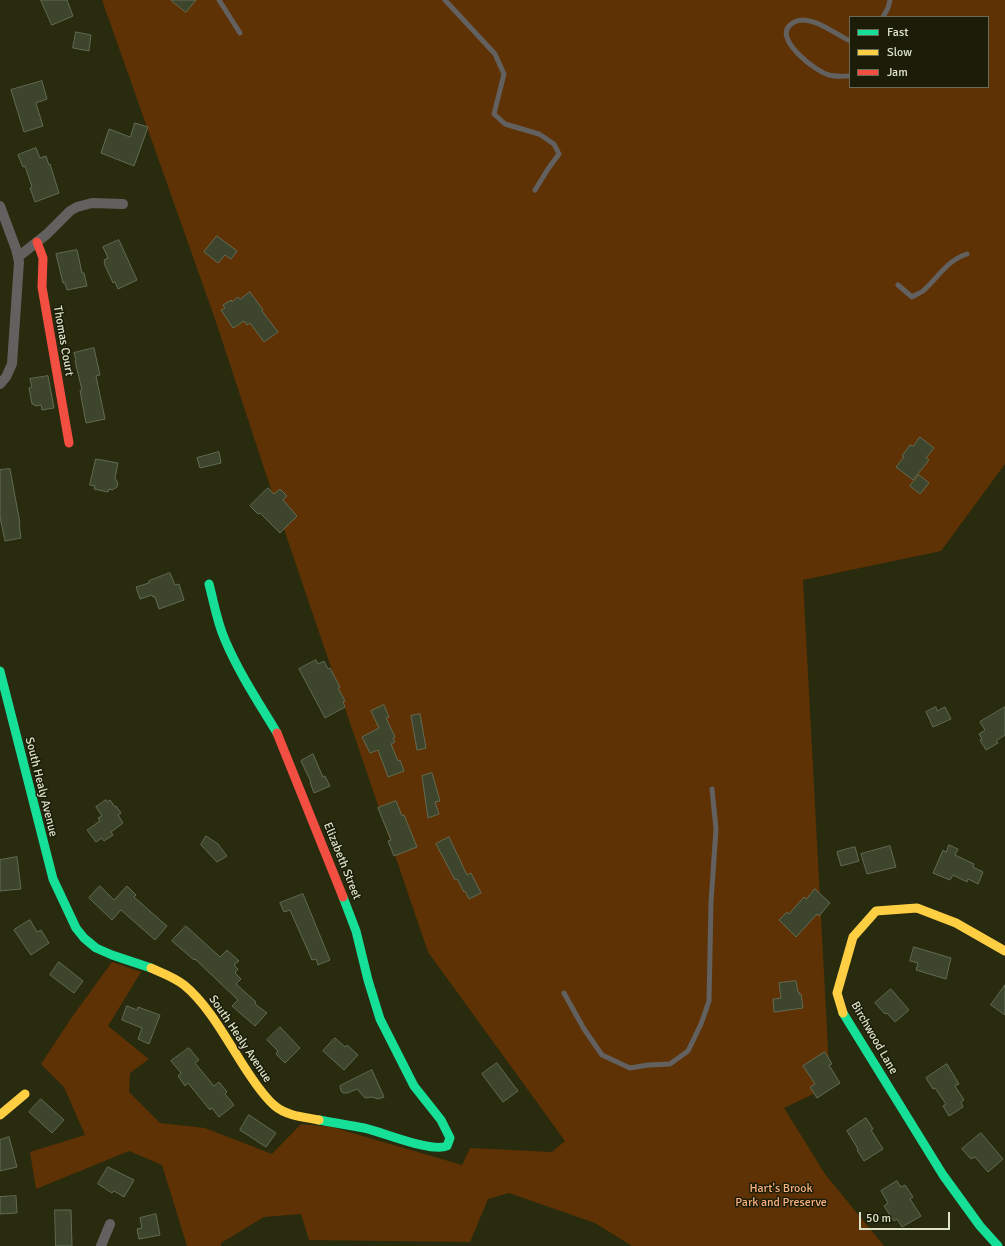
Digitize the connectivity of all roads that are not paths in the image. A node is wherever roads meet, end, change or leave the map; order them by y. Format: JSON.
{"nodes":[{"id":1,"x":219,"y":0,"type":"edge"},
{"id":2,"x":445,"y":0,"type":"edge"},
{"id":3,"x":890,"y":0,"type":"edge"},
{"id":4,"x":884,"y":16,"type":"edge"},
{"id":5,"x":240,"y":33,"type":"dead end"},
{"id":6,"x":849,"y":40,"type":"edge"},
{"id":7,"x":849,"y":76,"type":"edge"},
{"id":8,"x":535,"y":190,"type":"dead end"},
{"id":9,"x":123,"y":204,"type":"dead end"},
{"id":10,"x":0,"y":206,"type":"edge"},
{"id":11,"x":37,"y":242,"type":"junction"},
{"id":12,"x":967,"y":254,"type":"dead end"},
{"id":13,"x":18,"y":257,"type":"junction"},
{"id":14,"x":898,"y":285,"type":"dead end"},
{"id":15,"x":0,"y":384,"type":"edge"},
{"id":16,"x":69,"y":443,"type":"dead end"},
{"id":17,"x":209,"y":584,"type":"dead end"},
{"id":18,"x":0,"y":671,"type":"edge"},
{"id":19,"x":712,"y":789,"type":"dead end"},
{"id":20,"x":1005,"y":952,"type":"edge"},
{"id":21,"x":564,"y":993,"type":"dead end"},
{"id":22,"x":25,"y":1094,"type":"dead end"},
{"id":23,"x":0,"y":1115,"type":"edge"},
{"id":24,"x":447,"y":1146,"type":"joint"},
{"id":25,"x":110,"y":1224,"type":"dead end"},
{"id":26,"x":101,"y":1246,"type":"edge"},
{"id":27,"x":998,"y":1246,"type":"edge"}],
"edges":[{"from":1,"to":5,"type":"lane"},
{"from":2,"to":8,"type":"lane"},
{"from":3,"to":4,"type":"lane"},
{"from":6,"to":7,"type":"lane"},
{"from":9,"to":11,"type":"street"},
{"from":10,"to":13,"type":"street"},
{"from":11,"to":13,"type":"street"},
{"from":11,"to":16,"type":"street","name":"Thomas Court"},
{"from":12,"to":14,"type":"lane"},
{"from":13,"to":15,"type":"street"},
{"from":17,"to":24,"type":"street","name":"Elizabeth Street"},
{"from":18,"to":24,"type":"street","name":"South Healy Avenue"},
{"from":19,"to":21,"type":"lane"},
{"from":20,"to":27,"type":"street","name":"Birchwood Lane"},
{"from":22,"to":23,"type":"street"},
{"from":25,"to":26,"type":"street"}]}
